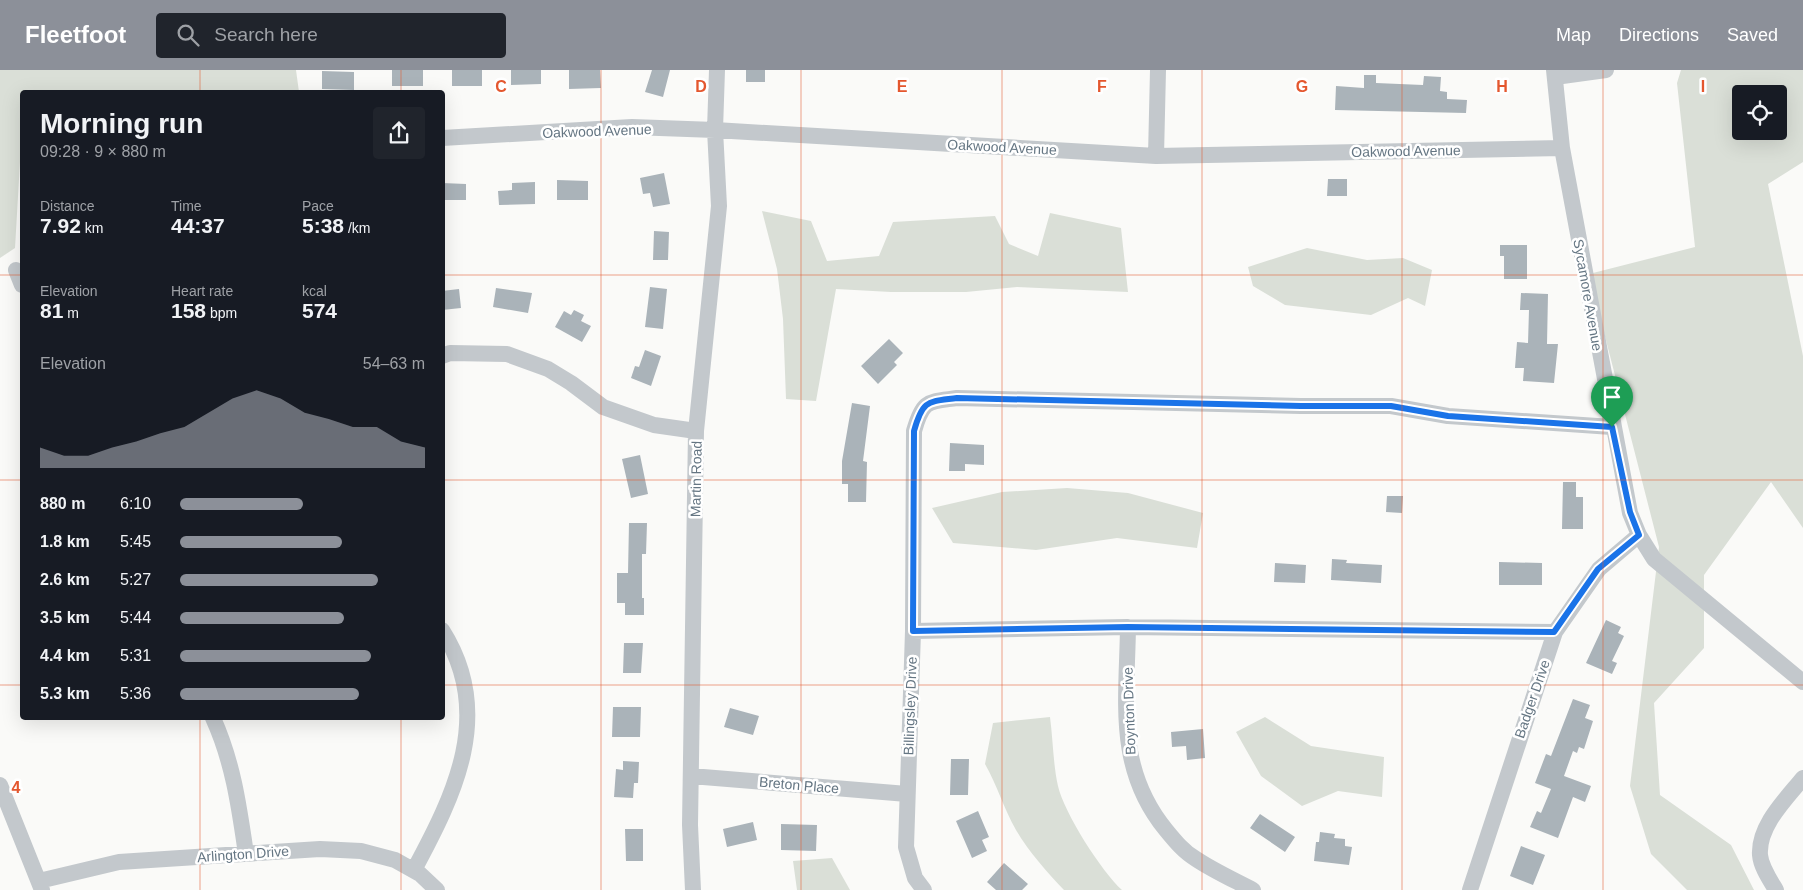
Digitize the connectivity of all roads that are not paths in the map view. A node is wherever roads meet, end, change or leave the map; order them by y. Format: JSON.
{"nodes":[{"id":1,"x":717,"y":70,"type":"edge"},
{"id":2,"x":1158,"y":70,"type":"edge"},
{"id":3,"x":1606,"y":70,"type":"edge"},
{"id":4,"x":1555,"y":74,"type":"edge"},
{"id":5,"x":715,"y":130,"type":"junction"},
{"id":6,"x":445,"y":138,"type":"edge"},
{"id":7,"x":1562,"y":148,"type":"junction"},
{"id":8,"x":1156,"y":156,"type":"junction"},
{"id":9,"x":16,"y":270,"type":"dead end"},
{"id":10,"x":20,"y":280,"type":"edge"},
{"id":11,"x":445,"y":355,"type":"edge"},
{"id":12,"x":1612,"y":427,"type":"junction"},
{"id":13,"x":696,"y":431,"type":"junction"},
{"id":14,"x":1639,"y":535,"type":"junction"},
{"id":15,"x":1128,"y":627,"type":"junction"},
{"id":16,"x":913,"y":631,"type":"junction"},
{"id":17,"x":1554,"y":632,"type":"junction"},
{"id":18,"x":445,"y":634,"type":"edge"},
{"id":19,"x":1803,"y":682,"type":"edge"},
{"id":20,"x":214,"y":720,"type":"edge"},
{"id":21,"x":691,"y":776,"type":"junction"},
{"id":22,"x":1803,"y":778,"type":"edge"},
{"id":23,"x":0,"y":785,"type":"edge"},
{"id":24,"x":906,"y":794,"type":"junction"},
{"id":25,"x":246,"y":854,"type":"junction"},
{"id":26,"x":414,"y":870,"type":"junction"},
{"id":27,"x":41,"y":885,"type":"edge"},
{"id":28,"x":437,"y":890,"type":"edge"},
{"id":29,"x":693,"y":890,"type":"edge"},
{"id":30,"x":924,"y":890,"type":"edge"},
{"id":31,"x":1253,"y":890,"type":"edge"},
{"id":32,"x":1470,"y":890,"type":"edge"},
{"id":33,"x":1776,"y":890,"type":"edge"}],
"edges":[{"from":1,"to":5,"type":"street","name":"Martin Road"},
{"from":2,"to":8,"type":"street"},
{"from":3,"to":4,"type":"street"},
{"from":4,"to":7,"type":"street","name":"Sycamore Avenue"},
{"from":5,"to":6,"type":"street","name":"Oakwood Avenue"},
{"from":5,"to":8,"type":"street","name":"Oakwood Avenue"},
{"from":5,"to":13,"type":"street","name":"Martin Road"},
{"from":7,"to":8,"type":"street","name":"Oakwood Avenue"},
{"from":7,"to":12,"type":"street","name":"Sycamore Avenue"},
{"from":9,"to":10,"type":"street"},
{"from":11,"to":13,"type":"street"},
{"from":12,"to":14,"type":"street","name":"Sycamore Avenue"},
{"from":12,"to":16,"type":"street","name":"Billingsley Drive"},
{"from":13,"to":21,"type":"street","name":"Martin Road"},
{"from":14,"to":17,"type":"street","name":"Badger Drive"},
{"from":14,"to":19,"type":"street","name":"Sycamore Avenue"},
{"from":15,"to":16,"type":"street"},
{"from":15,"to":17,"type":"street"},
{"from":15,"to":31,"type":"street","name":"Boynton Drive"},
{"from":16,"to":24,"type":"street","name":"Billingsley Drive"},
{"from":17,"to":32,"type":"street","name":"Badger Drive"},
{"from":18,"to":26,"type":"street"},
{"from":20,"to":25,"type":"street"},
{"from":21,"to":24,"type":"street","name":"Breton Place"},
{"from":21,"to":29,"type":"street","name":"Martin Road"},
{"from":22,"to":33,"type":"street"},
{"from":23,"to":27,"type":"street"},
{"from":24,"to":30,"type":"street","name":"Billingsley Drive"},
{"from":25,"to":26,"type":"street","name":"Arlington Drive"},
{"from":25,"to":27,"type":"street","name":"Arlington Drive"},
{"from":26,"to":28,"type":"street","name":"Arlington Drive"}]}
